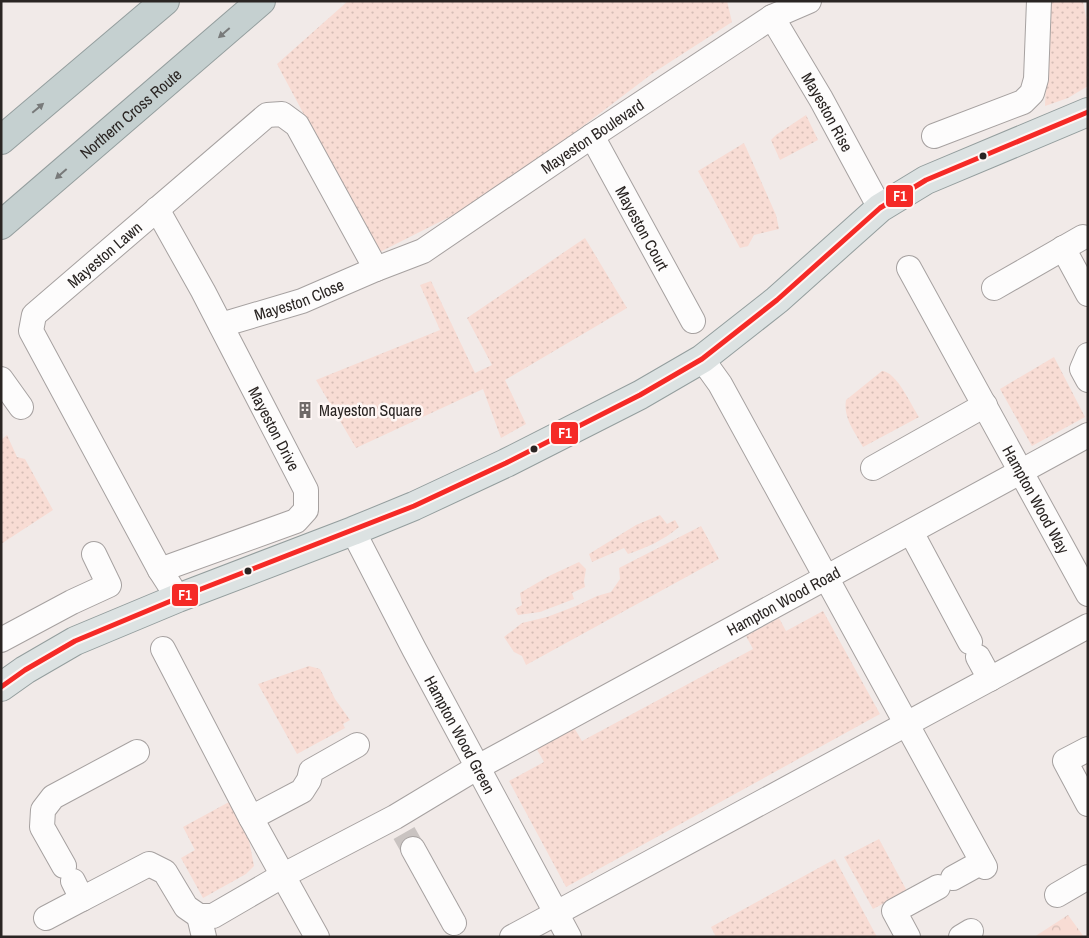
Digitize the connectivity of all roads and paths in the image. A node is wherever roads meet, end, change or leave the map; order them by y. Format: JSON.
{"nodes":[{"id":1,"x":165,"y":1,"type":"edge"},
{"id":2,"x":260,"y":1,"type":"edge"},
{"id":3,"x":809,"y":1,"type":"edge"},
{"id":4,"x":1039,"y":1,"type":"edge"},
{"id":5,"x":772,"y":17,"type":"junction"},
{"id":6,"x":1088,"y":112,"type":"edge"},
{"id":7,"x":592,"y":136,"type":"junction"},
{"id":8,"x":934,"y":136,"type":"dead end"},
{"id":9,"x":1,"y":140,"type":"edge"},
{"id":10,"x":880,"y":208,"type":"junction"},
{"id":11,"x":157,"y":209,"type":"junction"},
{"id":12,"x":1,"y":225,"type":"edge"},
{"id":13,"x":1083,"y":237,"type":"dead end"},
{"id":14,"x":1063,"y":248,"type":"junction"},
{"id":15,"x":909,"y":268,"type":"dead end"},
{"id":16,"x":376,"y":269,"type":"junction"},
{"id":17,"x":994,"y":288,"type":"dead end"},
{"id":18,"x":1088,"y":294,"type":"edge"},
{"id":19,"x":693,"y":321,"type":"dead end"},
{"id":20,"x":221,"y":326,"type":"junction"},
{"id":21,"x":1088,"y":355,"type":"edge"},
{"id":22,"x":702,"y":359,"type":"junction"},
{"id":23,"x":1,"y":379,"type":"edge"},
{"id":24,"x":1088,"y":380,"type":"edge"},
{"id":25,"x":985,"y":405,"type":"junction"},
{"id":26,"x":20,"y":408,"type":"dead end"},
{"id":27,"x":1088,"y":436,"type":"edge"},
{"id":28,"x":872,"y":468,"type":"dead end"},
{"id":29,"x":1022,"y":472,"type":"junction"},
{"id":30,"x":353,"y":531,"type":"junction"},
{"id":31,"x":911,"y":532,"type":"junction"},
{"id":32,"x":94,"y":554,"type":"dead end"},
{"id":33,"x":160,"y":570,"type":"junction"},
{"id":34,"x":826,"y":579,"type":"junction"},
{"id":35,"x":1088,"y":594,"type":"edge"},
{"id":36,"x":178,"y":598,"type":"junction"},
{"id":37,"x":1088,"y":626,"type":"edge"},
{"id":38,"x":1,"y":640,"type":"edge"},
{"id":39,"x":163,"y":649,"type":"dead end"},
{"id":40,"x":990,"y":679,"type":"junction"},
{"id":41,"x":1,"y":687,"type":"edge"},
{"id":42,"x":906,"y":725,"type":"junction"},
{"id":43,"x":357,"y":745,"type":"dead end"},
{"id":44,"x":1088,"y":749,"type":"edge"},
{"id":45,"x":137,"y":752,"type":"dead end"},
{"id":46,"x":478,"y":767,"type":"junction"},
{"id":47,"x":1088,"y":804,"type":"edge"},
{"id":48,"x":251,"y":818,"type":"junction"},
{"id":49,"x":404,"y":833,"type":"junction"},
{"id":50,"x":282,"y":876,"type":"junction"},
{"id":51,"x":1088,"y":877,"type":"edge"},
{"id":52,"x":73,"y":882,"type":"junction"},
{"id":53,"x":1057,"y":895,"type":"dead end"},
{"id":54,"x":556,"y":912,"type":"junction"},
{"id":55,"x":46,"y":918,"type":"dead end"},
{"id":56,"x":202,"y":926,"type":"edge"},
{"id":57,"x":459,"y":932,"type":"edge"},
{"id":58,"x":317,"y":937,"type":"edge"},
{"id":59,"x":512,"y":937,"type":"edge"},
{"id":60,"x":569,"y":937,"type":"edge"},
{"id":61,"x":908,"y":937,"type":"edge"}],
"edges":[{"from":9,"to":1,"type":"highway","one_way":true},
{"from":2,"to":12,"type":"highway","name":"Northern Cross Route","one_way":true},
{"from":3,"to":5,"type":"street","name":"Mayeston Boulevard"},
{"from":4,"to":8,"type":"street"},
{"from":5,"to":7,"type":"street","name":"Mayeston Boulevard"},
{"from":5,"to":10,"type":"street","name":"Mayeston Rise"},
{"from":6,"to":10,"type":"main road"},
{"from":7,"to":16,"type":"street","name":"Mayeston Boulevard"},
{"from":7,"to":19,"type":"street","name":"Mayeston Court"},
{"from":10,"to":22,"type":"main road"},
{"from":11,"to":16,"type":"street","name":"Mayeston Lawn"},
{"from":11,"to":20,"type":"street","name":"Mayeston Drive"},
{"from":11,"to":33,"type":"street","name":"Mayeston Lawn"},
{"from":13,"to":14,"type":"street"},
{"from":14,"to":17,"type":"street"},
{"from":14,"to":18,"type":"street"},
{"from":15,"to":25,"type":"street","name":"Hampton Wood Way"},
{"from":16,"to":20,"type":"street","name":"Mayeston Close"},
{"from":20,"to":33,"type":"street","name":"Mayeston Drive"},
{"from":21,"to":24,"type":"street"},
{"from":22,"to":30,"type":"main road"},
{"from":22,"to":34,"type":"street"},
{"from":23,"to":26,"type":"street"},
{"from":25,"to":28,"type":"street"},
{"from":25,"to":29,"type":"street","name":"Hampton Wood Way"},
{"from":27,"to":29,"type":"street","name":"Hampton Wood Road"},
{"from":29,"to":31,"type":"street","name":"Hampton Wood Road"},
{"from":29,"to":35,"type":"street","name":"Hampton Wood Way"},
{"from":30,"to":36,"type":"main road"},
{"from":30,"to":46,"type":"street","name":"Hampton Wood Green"},
{"from":31,"to":34,"type":"street","name":"Hampton Wood Road"},
{"from":31,"to":40,"type":"street"},
{"from":32,"to":38,"type":"street"},
{"from":33,"to":36,"type":"street","name":"Mayeston Lawn"},
{"from":34,"to":42,"type":"street"},
{"from":34,"to":46,"type":"street","name":"Hampton Wood Road"},
{"from":36,"to":41,"type":"main road"},
{"from":37,"to":40,"type":"street"},
{"from":39,"to":48,"type":"street"},
{"from":40,"to":42,"type":"street"},
{"from":42,"to":54,"type":"street"},
{"from":42,"to":61,"type":"street"},
{"from":43,"to":48,"type":"street"},
{"from":44,"to":47,"type":"street"},
{"from":45,"to":52,"type":"street"},
{"from":46,"to":49,"type":"street","name":"Hampton Wood Road"},
{"from":46,"to":54,"type":"street","name":"Hampton Wood Green"},
{"from":48,"to":50,"type":"street"},
{"from":49,"to":50,"type":"street","name":"Hampton Wood Road"},
{"from":49,"to":57,"type":"street"},
{"from":50,"to":56,"type":"street","name":"Hampton Wood Road"},
{"from":50,"to":58,"type":"street"},
{"from":51,"to":53,"type":"street"},
{"from":52,"to":55,"type":"street"},
{"from":52,"to":56,"type":"street"},
{"from":54,"to":59,"type":"street"},
{"from":54,"to":60,"type":"street","name":"Hampton Wood Green"}]}
